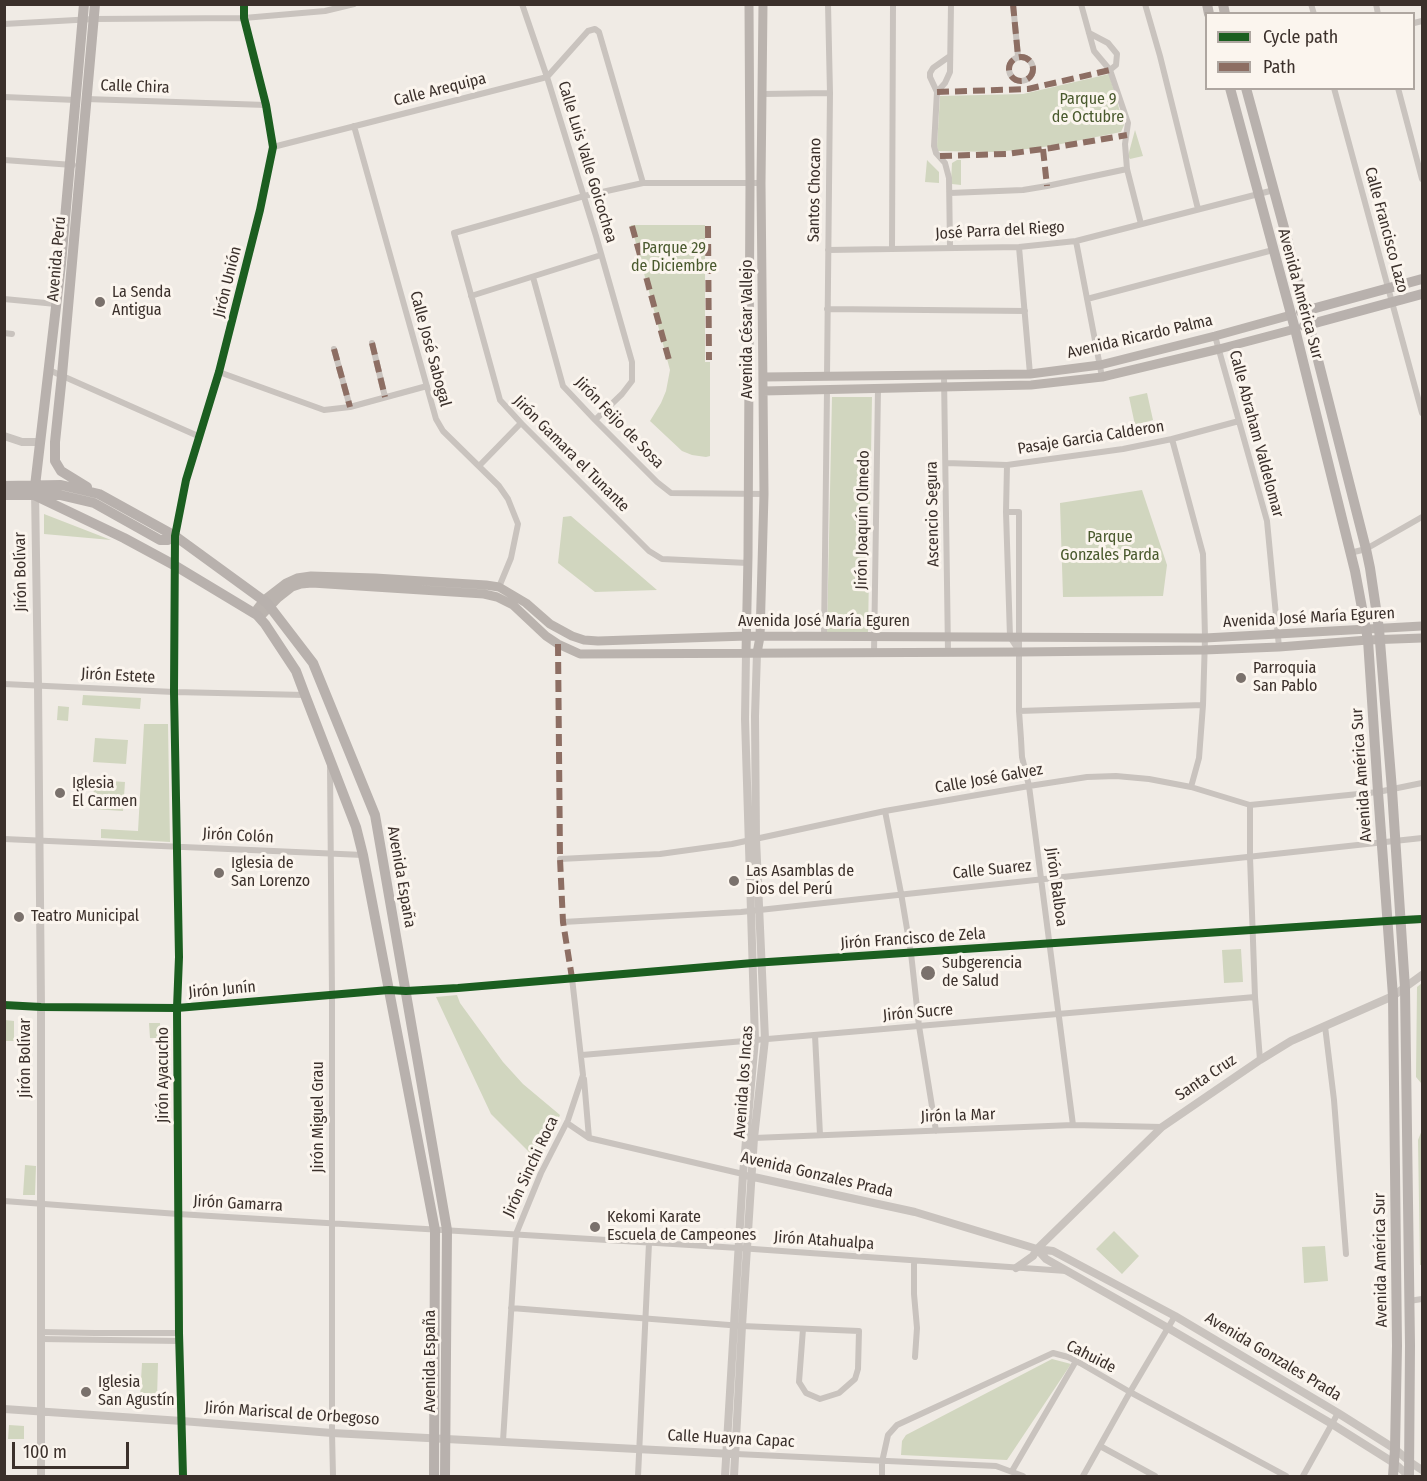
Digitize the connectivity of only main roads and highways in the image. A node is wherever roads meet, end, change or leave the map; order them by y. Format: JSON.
{"nodes":[{"id":1,"x":84,"y":4,"type":"edge"},
{"id":2,"x":95,"y":4,"type":"edge"},
{"id":3,"x":749,"y":4,"type":"edge"},
{"id":4,"x":762,"y":4,"type":"edge"},
{"id":5,"x":88,"y":20,"type":"junction"},
{"id":6,"x":1231,"y":90,"type":"edge"},
{"id":7,"x":1247,"y":90,"type":"edge"},
{"id":8,"x":66,"y":264,"type":"junction"},
{"id":9,"x":1422,"y":279,"type":"edge"},
{"id":10,"x":1422,"y":294,"type":"edge"},
{"id":11,"x":1305,"y":311,"type":"junction"},
{"id":12,"x":1291,"y":315,"type":"junction"},
{"id":13,"x":1309,"y":325,"type":"junction"},
{"id":14,"x":1295,"y":329,"type":"junction"},
{"id":15,"x":763,"y":378,"type":"junction"},
{"id":16,"x":763,"y":391,"type":"junction"},
{"id":17,"x":4,"y":486,"type":"edge"},
{"id":18,"x":34,"y":491,"type":"junction"},
{"id":19,"x":99,"y":494,"type":"junction"},
{"id":20,"x":4,"y":495,"type":"edge"},
{"id":21,"x":175,"y":536,"type":"junction"},
{"id":22,"x":267,"y":603,"type":"junction"},
{"id":23,"x":257,"y":615,"type":"junction"},
{"id":24,"x":1422,"y":627,"type":"edge"},
{"id":25,"x":1367,"y":635,"type":"junction"},
{"id":26,"x":1380,"y":635,"type":"junction"},
{"id":27,"x":747,"y":636,"type":"junction"},
{"id":28,"x":1232,"y":636,"type":"junction"},
{"id":29,"x":760,"y":637,"type":"junction"},
{"id":30,"x":1422,"y":638,"type":"edge"},
{"id":31,"x":1232,"y":649,"type":"junction"},
{"id":32,"x":746,"y":653,"type":"junction"},
{"id":33,"x":757,"y":653,"type":"junction"},
{"id":34,"x":313,"y":663,"type":"junction"},
{"id":35,"x":296,"y":671,"type":"junction"},
{"id":36,"x":1384,"y":697,"type":"junction"},
{"id":37,"x":1372,"y":698,"type":"junction"},
{"id":38,"x":1410,"y":1345,"type":"junction"},
{"id":39,"x":1397,"y":1346,"type":"junction"},
{"id":40,"x":440,"y":1438,"type":"junction"},
{"id":41,"x":434,"y":1476,"type":"edge"},
{"id":42,"x":445,"y":1476,"type":"edge"},
{"id":43,"x":1393,"y":1476,"type":"edge"},
{"id":44,"x":1409,"y":1476,"type":"edge"}],
"edges":[{"from":1,"to":5,"type":"main road","name":"Avenida Perú"},
{"from":2,"to":5,"type":"main road","name":"Avenida Perú"},
{"from":3,"to":27,"type":"main road","name":"Avenida César Vallejo"},
{"from":4,"to":15,"type":"main road","name":"Avenida César Vallejo"},
{"from":5,"to":8,"type":"main road","name":"Avenida Perú"},
{"from":6,"to":12,"type":"main road","name":"Avenida América Sur"},
{"from":7,"to":11,"type":"main road","name":"Avenida América Sur"},
{"from":8,"to":18,"type":"main road","name":"Avenida Perú"},
{"from":8,"to":19,"type":"main road","name":"Avenida Perú"},
{"from":9,"to":11,"type":"main road","name":"Avenida Ricardo Palma"},
{"from":10,"to":13,"type":"main road","name":"Avenida Ricardo Palma"},
{"from":11,"to":12,"type":"main road","name":"Avenida Ricardo Palma"},
{"from":11,"to":13,"type":"main road","name":"Avenida América Sur"},
{"from":12,"to":14,"type":"main road","name":"Avenida América Sur"},
{"from":12,"to":15,"type":"main road","name":"Avenida Ricardo Palma"},
{"from":13,"to":14,"type":"main road","name":"Avenida Ricardo Palma"},
{"from":13,"to":26,"type":"main road","name":"Avenida América Sur"},
{"from":14,"to":16,"type":"main road","name":"Avenida Ricardo Palma"},
{"from":14,"to":25,"type":"main road","name":"Avenida América Sur"},
{"from":15,"to":16,"type":"main road","name":"Avenida César Vallejo"},
{"from":16,"to":29,"type":"main road","name":"Avenida César Vallejo"},
{"from":17,"to":18,"type":"main road","name":"Avenida España"},
{"from":18,"to":19,"type":"main road","name":"Avenida España"},
{"from":18,"to":20,"type":"main road","name":"Avenida España"},
{"from":18,"to":21,"type":"main road"},
{"from":18,"to":23,"type":"main road","name":"Avenida España"},
{"from":19,"to":21,"type":"main road","name":"Avenida España"},
{"from":21,"to":22,"type":"main road","name":"Avenida España"},
{"from":22,"to":23,"type":"main road","name":"Avenida José María Eguren"},
{"from":22,"to":27,"type":"main road","name":"Avenida José María Eguren"},
{"from":22,"to":32,"type":"main road","name":"Avenida José María Eguren"},
{"from":22,"to":34,"type":"main road","name":"Avenida España"},
{"from":23,"to":35,"type":"main road","name":"Avenida España"},
{"from":24,"to":26,"type":"main road","name":"Avenida José María Eguren"},
{"from":25,"to":26,"type":"main road","name":"Avenida José María Eguren"},
{"from":25,"to":28,"type":"main road","name":"Avenida José María Eguren"},
{"from":25,"to":31,"type":"main road","name":"Avenida José María Eguren"},
{"from":25,"to":37,"type":"main road","name":"Avenida América Sur"},
{"from":26,"to":30,"type":"main road","name":"Avenida José María Eguren"},
{"from":26,"to":36,"type":"main road","name":"Avenida América Sur"},
{"from":27,"to":29,"type":"main road","name":"Avenida José María Eguren"},
{"from":27,"to":32,"type":"main road","name":"Avenida César Vallejo"},
{"from":28,"to":29,"type":"main road","name":"Avenida José María Eguren"},
{"from":28,"to":31,"type":"main road"},
{"from":29,"to":33,"type":"main road","name":"Avenida César Vallejo"},
{"from":31,"to":33,"type":"main road","name":"Avenida José María Eguren"},
{"from":32,"to":33,"type":"main road","name":"Avenida José María Eguren"},
{"from":34,"to":35,"type":"main road"},
{"from":34,"to":40,"type":"main road","name":"Avenida España"},
{"from":35,"to":40,"type":"main road","name":"Avenida España"},
{"from":36,"to":37,"type":"main road"},
{"from":36,"to":38,"type":"main road","name":"Avenida América Sur"},
{"from":37,"to":39,"type":"main road","name":"Avenida América Sur"},
{"from":38,"to":39,"type":"main road"},
{"from":38,"to":44,"type":"main road","name":"Avenida América Sur"},
{"from":39,"to":43,"type":"main road","name":"Avenida América Sur"},
{"from":40,"to":41,"type":"main road","name":"Avenida España"},
{"from":40,"to":42,"type":"main road","name":"Avenida España"}]}
